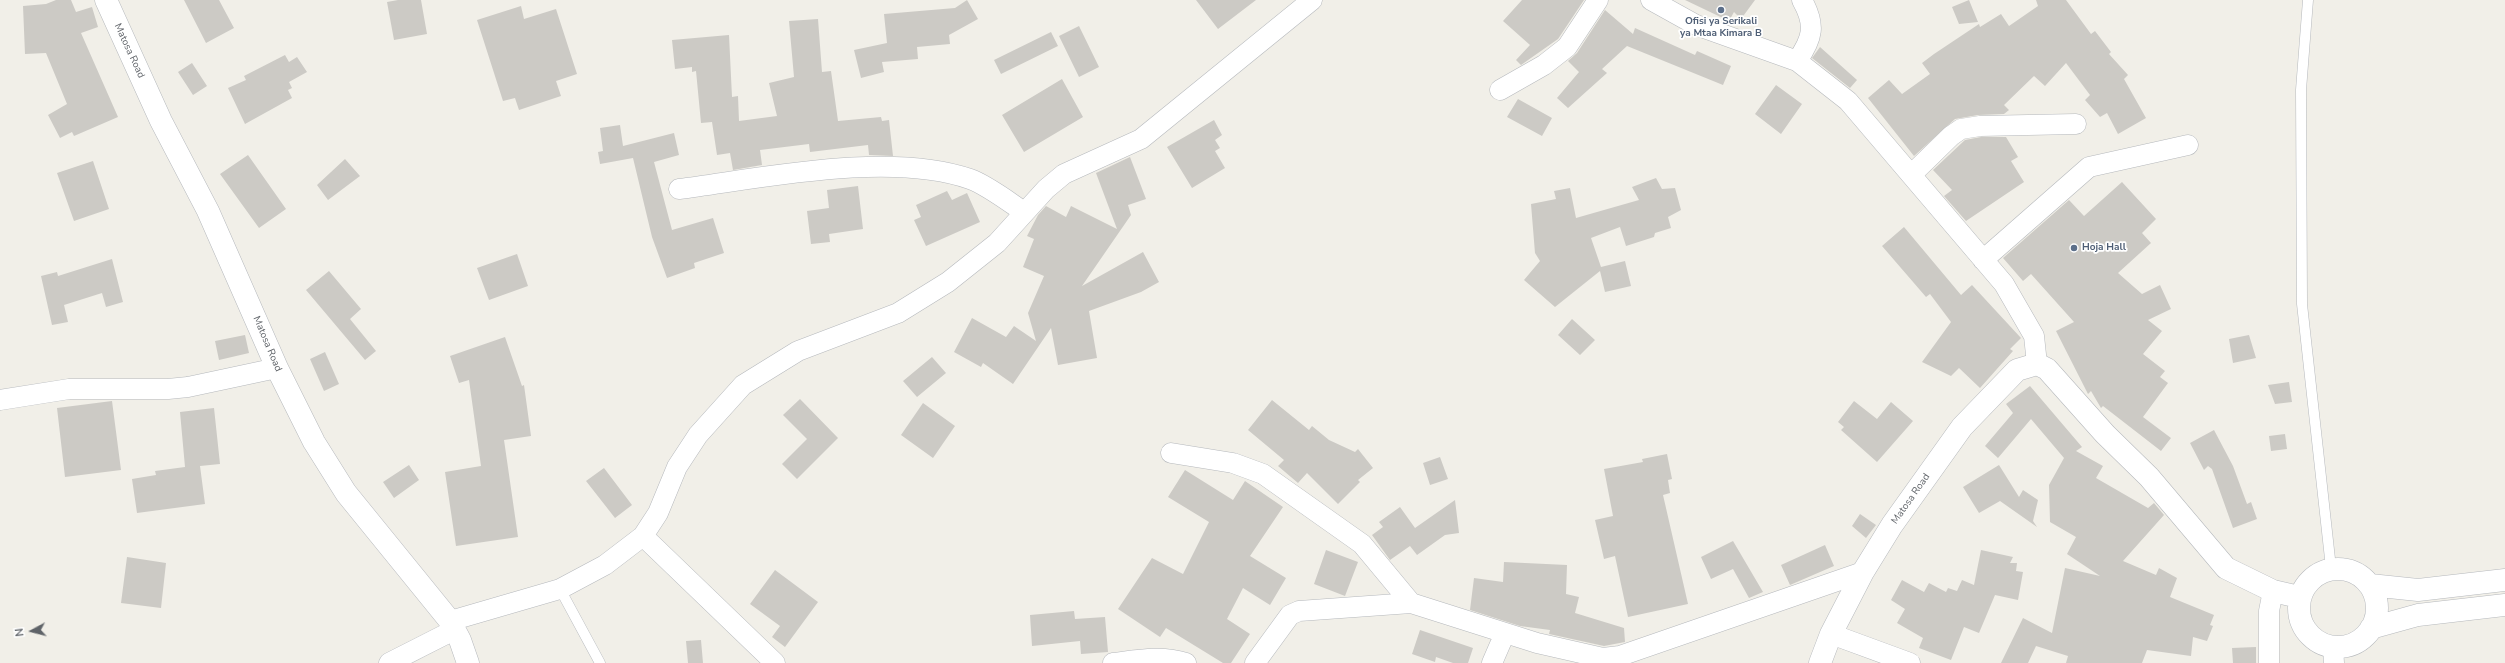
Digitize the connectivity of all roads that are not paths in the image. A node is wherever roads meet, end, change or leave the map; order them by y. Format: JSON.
{"nodes":[{"id":1,"x":106,"y":0,"type":"edge"},
{"id":2,"x":1312,"y":0,"type":"edge"},
{"id":3,"x":1598,"y":0,"type":"edge"},
{"id":4,"x":1651,"y":0,"type":"edge"},
{"id":5,"x":1802,"y":0,"type":"edge"},
{"id":6,"x":2308,"y":0,"type":"edge"},
{"id":7,"x":1797,"y":61,"type":"junction"},
{"id":8,"x":1500,"y":90,"type":"dead end"},
{"id":9,"x":2076,"y":124,"type":"dead end"},
{"id":10,"x":2188,"y":145,"type":"dead end"},
{"id":11,"x":1911,"y":175,"type":"junction"},
{"id":12,"x":679,"y":189,"type":"dead end"},
{"id":13,"x":1024,"y":212,"type":"junction"},
{"id":14,"x":1983,"y":260,"type":"junction"},
{"id":15,"x":2037,"y":364,"type":"junction"},
{"id":16,"x":278,"y":368,"type":"junction"},
{"id":17,"x":0,"y":400,"type":"edge"},
{"id":18,"x":1171,"y":453,"type":"dead end"},
{"id":19,"x":643,"y":536,"type":"junction"},
{"id":20,"x":2331,"y":568,"type":"junction"},
{"id":21,"x":1863,"y":572,"type":"junction"},
{"id":22,"x":2505,"y":580,"type":"edge"},
{"id":23,"x":2370,"y":585,"type":"junction"},
{"id":24,"x":560,"y":589,"type":"junction"},
{"id":25,"x":2273,"y":591,"type":"junction"},
{"id":26,"x":2299,"y":598,"type":"junction"},
{"id":27,"x":1411,"y":603,"type":"junction"},
{"id":28,"x":2505,"y":604,"type":"edge"},
{"id":29,"x":452,"y":626,"type":"junction"},
{"id":30,"x":2372,"y":628,"type":"junction"},
{"id":31,"x":1505,"y":633,"type":"junction"},
{"id":32,"x":1831,"y":634,"type":"junction"},
{"id":33,"x":2334,"y":655,"type":"edge"},
{"id":34,"x":1603,"y":661,"type":"edge"},
{"id":35,"x":389,"y":663,"type":"edge"},
{"id":36,"x":468,"y":663,"type":"edge"},
{"id":37,"x":600,"y":663,"type":"edge"},
{"id":38,"x":775,"y":663,"type":"edge"},
{"id":39,"x":1113,"y":663,"type":"edge"},
{"id":40,"x":1186,"y":663,"type":"edge"},
{"id":41,"x":1255,"y":663,"type":"edge"},
{"id":42,"x":1492,"y":663,"type":"edge"},
{"id":43,"x":1820,"y":663,"type":"edge"},
{"id":44,"x":1910,"y":663,"type":"edge"},
{"id":45,"x":2269,"y":663,"type":"edge"}],
"edges":[{"from":1,"to":16,"type":"street","name":"Matosa Road"},
{"from":2,"to":13,"type":"street"},
{"from":3,"to":8,"type":"street"},
{"from":4,"to":7,"type":"street"},
{"from":5,"to":7,"type":"street"},
{"from":6,"to":20,"type":"lane"},
{"from":7,"to":11,"type":"street"},
{"from":9,"to":11,"type":"street"},
{"from":10,"to":14,"type":"street"},
{"from":11,"to":14,"type":"street"},
{"from":12,"to":13,"type":"street"},
{"from":13,"to":19,"type":"street"},
{"from":14,"to":15,"type":"street"},
{"from":15,"to":21,"type":"street","name":"Matosa Road"},
{"from":15,"to":25,"type":"street"},
{"from":16,"to":17,"type":"street"},
{"from":16,"to":29,"type":"street","name":"Matosa Road"},
{"from":18,"to":27,"type":"street"},
{"from":19,"to":24,"type":"street"},
{"from":19,"to":38,"type":"street"},
{"from":20,"to":23,"type":"street"},
{"from":20,"to":26,"type":"street"},
{"from":21,"to":32,"type":"street","name":"Matosa Road"},
{"from":21,"to":34,"type":"street"},
{"from":22,"to":23,"type":"street"},
{"from":23,"to":30,"type":"street"},
{"from":24,"to":29,"type":"street"},
{"from":24,"to":37,"type":"lane"},
{"from":25,"to":26,"type":"street"},
{"from":25,"to":45,"type":"street"},
{"from":26,"to":33,"type":"street"},
{"from":27,"to":31,"type":"street"},
{"from":27,"to":41,"type":"street"},
{"from":28,"to":30,"type":"street"},
{"from":29,"to":35,"type":"street"},
{"from":29,"to":36,"type":"street","name":"Matosa Road"},
{"from":30,"to":33,"type":"street"},
{"from":31,"to":34,"type":"street"},
{"from":31,"to":42,"type":"street"},
{"from":32,"to":43,"type":"street","name":"Matosa Road"},
{"from":32,"to":44,"type":"street"},
{"from":39,"to":40,"type":"street"}]}
